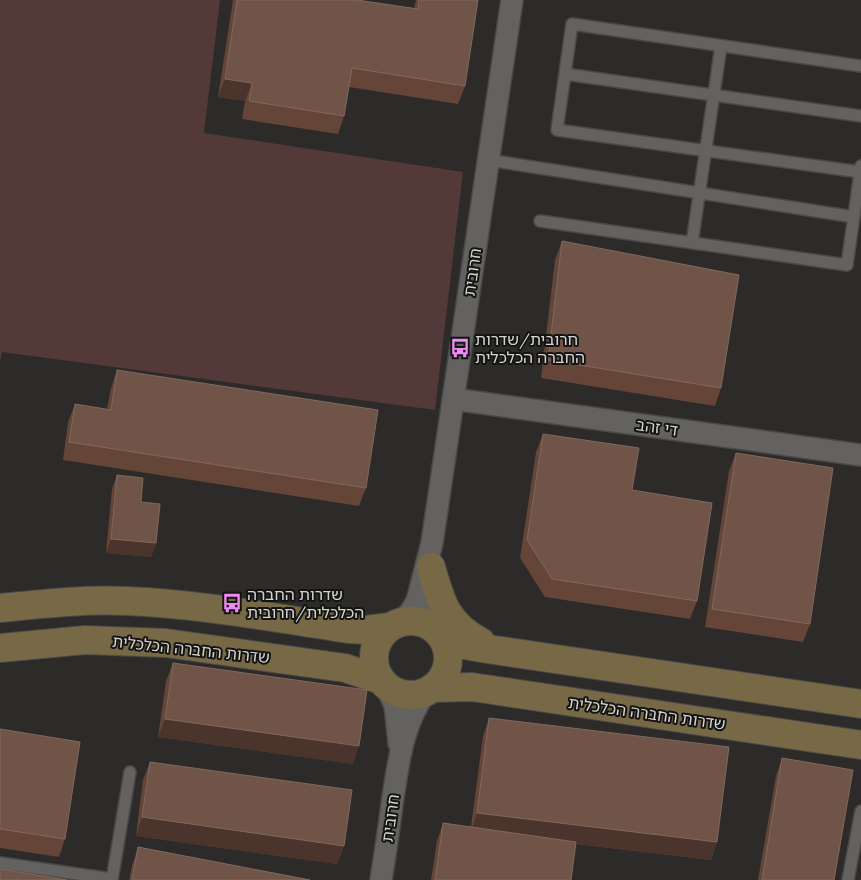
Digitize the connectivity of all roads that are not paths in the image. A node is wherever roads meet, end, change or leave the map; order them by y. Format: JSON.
{"nodes":[{"id":1,"x":512,"y":0,"type":"edge"},
{"id":2,"x":721,"y":46,"type":"junction"},
{"id":3,"x":861,"y":66,"type":"edge"},
{"id":4,"x":565,"y":74,"type":"junction"},
{"id":5,"x":714,"y":95,"type":"junction"},
{"id":6,"x":861,"y":116,"type":"edge"},
{"id":7,"x":706,"y":151,"type":"junction"},
{"id":8,"x":488,"y":160,"type":"junction"},
{"id":9,"x":861,"y":169,"type":"edge"},
{"id":10,"x":700,"y":193,"type":"junction"},
{"id":11,"x":854,"y":217,"type":"junction"},
{"id":12,"x":540,"y":222,"type":"dead end"},
{"id":13,"x":692,"y":244,"type":"junction"},
{"id":14,"x":453,"y":399,"type":"junction"},
{"id":15,"x":861,"y":455,"type":"edge"},
{"id":16,"x":432,"y":555,"type":"junction"},
{"id":17,"x":0,"y":608,"type":"edge"},
{"id":18,"x":393,"y":626,"type":"junction"},
{"id":19,"x":438,"y":633,"type":"junction"},
{"id":20,"x":0,"y":648,"type":"edge"},
{"id":21,"x":508,"y":652,"type":"junction"},
{"id":22,"x":383,"y":682,"type":"junction"},
{"id":23,"x":429,"y":690,"type":"junction"},
{"id":24,"x":861,"y":704,"type":"edge"},
{"id":25,"x":861,"y":744,"type":"edge"},
{"id":26,"x":399,"y":756,"type":"junction"},
{"id":27,"x":130,"y":772,"type":"dead end"},
{"id":28,"x":861,"y":811,"type":"edge"},
{"id":29,"x":857,"y":858,"type":"edge"},
{"id":30,"x":0,"y":863,"type":"edge"},
{"id":31,"x":112,"y":880,"type":"edge"},
{"id":32,"x":381,"y":880,"type":"edge"},
{"id":33,"x":848,"y":880,"type":"edge"}],
"edges":[{"from":1,"to":8,"type":"street","name":"חרובית"},
{"from":2,"to":3,"type":"lane"},
{"from":2,"to":4,"type":"lane"},
{"from":2,"to":5,"type":"lane"},
{"from":4,"to":5,"type":"lane"},
{"from":4,"to":7,"type":"lane"},
{"from":5,"to":6,"type":"lane"},
{"from":5,"to":7,"type":"lane"},
{"from":7,"to":9,"type":"lane"},
{"from":7,"to":10,"type":"lane"},
{"from":8,"to":10,"type":"lane"},
{"from":8,"to":14,"type":"street","name":"חרובית"},
{"from":9,"to":11,"type":"lane"},
{"from":10,"to":11,"type":"lane"},
{"from":10,"to":13,"type":"lane"},
{"from":11,"to":13,"type":"lane"},
{"from":12,"to":13,"type":"lane"},
{"from":14,"to":15,"type":"street","name":"די זהב"},
{"from":14,"to":16,"type":"street","name":"חרובית"},
{"from":16,"to":18,"type":"street","name":"חרובית"},
{"from":16,"to":19,"type":"street","name":"חרובית"},
{"from":16,"to":21,"type":"main road"},
{"from":17,"to":18,"type":"main road"},
{"from":18,"to":19,"type":"main road"},
{"from":18,"to":22,"type":"main road"},
{"from":19,"to":21,"type":"main road"},
{"from":19,"to":23,"type":"main road"},
{"from":20,"to":22,"type":"main road","name":"שדרות החברה הכלכלית"},
{"from":21,"to":24,"type":"main road"},
{"from":22,"to":23,"type":"main road"},
{"from":22,"to":26,"type":"street","name":"חרובית"},
{"from":23,"to":25,"type":"main road","name":"שדרות החברה הכלכלית"},
{"from":23,"to":26,"type":"street","name":"חרובית"},
{"from":26,"to":32,"type":"street","name":"חרובית"},
{"from":27,"to":31,"type":"lane"},
{"from":28,"to":29,"type":"lane"},
{"from":29,"to":33,"type":"lane"},
{"from":30,"to":31,"type":"lane"}]}
